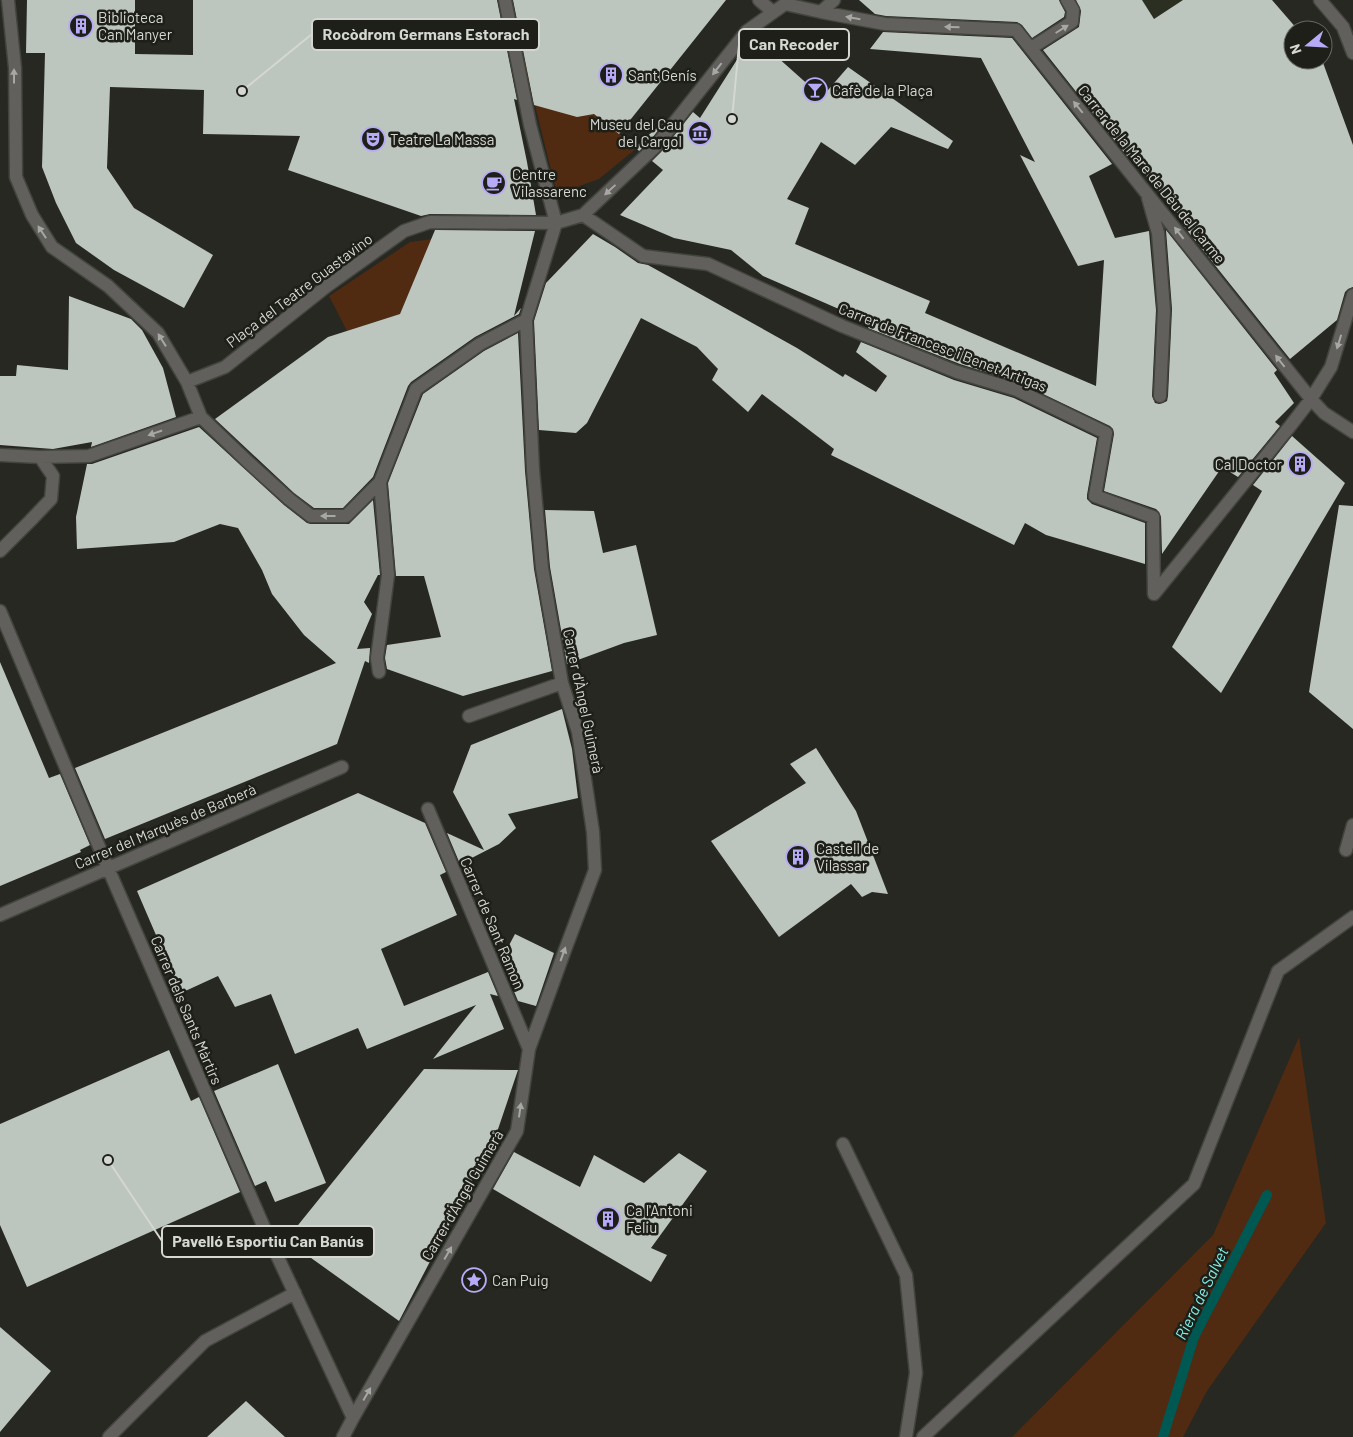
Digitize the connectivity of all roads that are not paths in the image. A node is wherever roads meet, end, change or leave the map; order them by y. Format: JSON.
{"nodes":[{"id":1,"x":505,"y":0,"type":"edge"},
{"id":2,"x":759,"y":0,"type":"edge"},
{"id":3,"x":834,"y":0,"type":"edge"},
{"id":4,"x":1067,"y":0,"type":"edge"},
{"id":5,"x":1320,"y":0,"type":"edge"},
{"id":6,"x":5,"y":1,"type":"edge"},
{"id":7,"x":773,"y":12,"type":"junction"},
{"id":8,"x":821,"y":12,"type":"junction"},
{"id":9,"x":1030,"y":48,"type":"junction"},
{"id":10,"x":1353,"y":52,"type":"edge"},
{"id":11,"x":1146,"y":192,"type":"junction"},
{"id":12,"x":583,"y":215,"type":"junction"},
{"id":13,"x":556,"y":223,"type":"junction"},
{"id":14,"x":1353,"y":295,"type":"edge"},
{"id":15,"x":526,"y":320,"type":"junction"},
{"id":16,"x":187,"y":382,"type":"junction"},
{"id":17,"x":1160,"y":396,"type":"dead end"},
{"id":18,"x":1311,"y":399,"type":"junction"},
{"id":19,"x":202,"y":417,"type":"junction"},
{"id":20,"x":1353,"y":432,"type":"edge"},
{"id":21,"x":0,"y":455,"type":"edge"},
{"id":22,"x":40,"y":457,"type":"junction"},
{"id":23,"x":380,"y":482,"type":"junction"},
{"id":24,"x":0,"y":551,"type":"edge"},
{"id":25,"x":0,"y":611,"type":"edge"},
{"id":26,"x":379,"y":672,"type":"dead end"},
{"id":27,"x":562,"y":684,"type":"junction"},
{"id":28,"x":469,"y":716,"type":"dead end"},
{"id":29,"x":342,"y":767,"type":"dead end"},
{"id":30,"x":428,"y":809,"type":"dead end"},
{"id":31,"x":1353,"y":825,"type":"edge"},
{"id":32,"x":1346,"y":850,"type":"dead end"},
{"id":33,"x":108,"y":868,"type":"junction"},
{"id":34,"x":0,"y":915,"type":"edge"},
{"id":35,"x":1353,"y":917,"type":"edge"},
{"id":36,"x":529,"y":1049,"type":"junction"},
{"id":37,"x":843,"y":1144,"type":"dead end"},
{"id":38,"x":295,"y":1293,"type":"junction"},
{"id":39,"x":353,"y":1418,"type":"junction"},
{"id":40,"x":109,"y":1437,"type":"edge"},
{"id":41,"x":343,"y":1437,"type":"edge"},
{"id":42,"x":906,"y":1437,"type":"edge"},
{"id":43,"x":922,"y":1437,"type":"edge"}],
"edges":[{"from":1,"to":13,"type":"street"},
{"from":2,"to":7,"type":"street"},
{"from":3,"to":8,"type":"street"},
{"from":9,"to":4,"type":"street","one_way":true},
{"from":5,"to":10,"type":"street"},
{"from":16,"to":6,"type":"street","one_way":true},
{"from":7,"to":8,"type":"street","name":"Carrer de la Mare de Déu del Carme"},
{"from":7,"to":12,"type":"street","one_way":true},
{"from":9,"to":8,"type":"street","name":"Carrer de la Mare de Déu del Carme","one_way":true},
{"from":11,"to":9,"type":"street","name":"Carrer de la Mare de Déu del Carme","one_way":true},
{"from":11,"to":17,"type":"street"},
{"from":18,"to":11,"type":"street","name":"Carrer de la Mare de Déu del Carme","one_way":true},
{"from":12,"to":13,"type":"street"},
{"from":12,"to":18,"type":"street","name":"Carrer de Francesc i Benet Artigas"},
{"from":13,"to":15,"type":"street","name":"Carrer d'Àngel Guimerà"},
{"from":13,"to":16,"type":"street","name":"Plaça del Teatre Guastavino"},
{"from":14,"to":18,"type":"street","one_way":true},
{"from":15,"to":23,"type":"street"},
{"from":15,"to":27,"type":"street","name":"Carrer d'Àngel Guimerà"},
{"from":16,"to":19,"type":"street"},
{"from":18,"to":20,"type":"street","name":"Carrer de la Mare de Déu del Carme"},
{"from":19,"to":22,"type":"street","one_way":true},
{"from":23,"to":19,"type":"street","one_way":true},
{"from":21,"to":22,"type":"street"},
{"from":22,"to":24,"type":"street"},
{"from":23,"to":26,"type":"street"},
{"from":25,"to":33,"type":"street","name":"Carrer dels Sants Màrtirs"},
{"from":27,"to":28,"type":"street"},
{"from":36,"to":27,"type":"street","name":"Carrer d'Àngel Guimerà","one_way":true},
{"from":29,"to":33,"type":"street","name":"Carrer del Marquès de Barberà"},
{"from":30,"to":36,"type":"street","name":"Carrer de Sant Ramon"},
{"from":31,"to":32,"type":"street"},
{"from":33,"to":34,"type":"street","name":"Carrer del Marquès de Barberà"},
{"from":33,"to":38,"type":"street","name":"Carrer dels Sants Màrtirs"},
{"from":35,"to":43,"type":"street"},
{"from":39,"to":36,"type":"street","name":"Carrer d'Àngel Guimerà","one_way":true},
{"from":37,"to":42,"type":"street"},
{"from":38,"to":39,"type":"street","name":"Carrer dels Sants Màrtirs"},
{"from":38,"to":40,"type":"street"},
{"from":39,"to":41,"type":"street","name":"Carrer d'Àngel Guimerà"}]}
